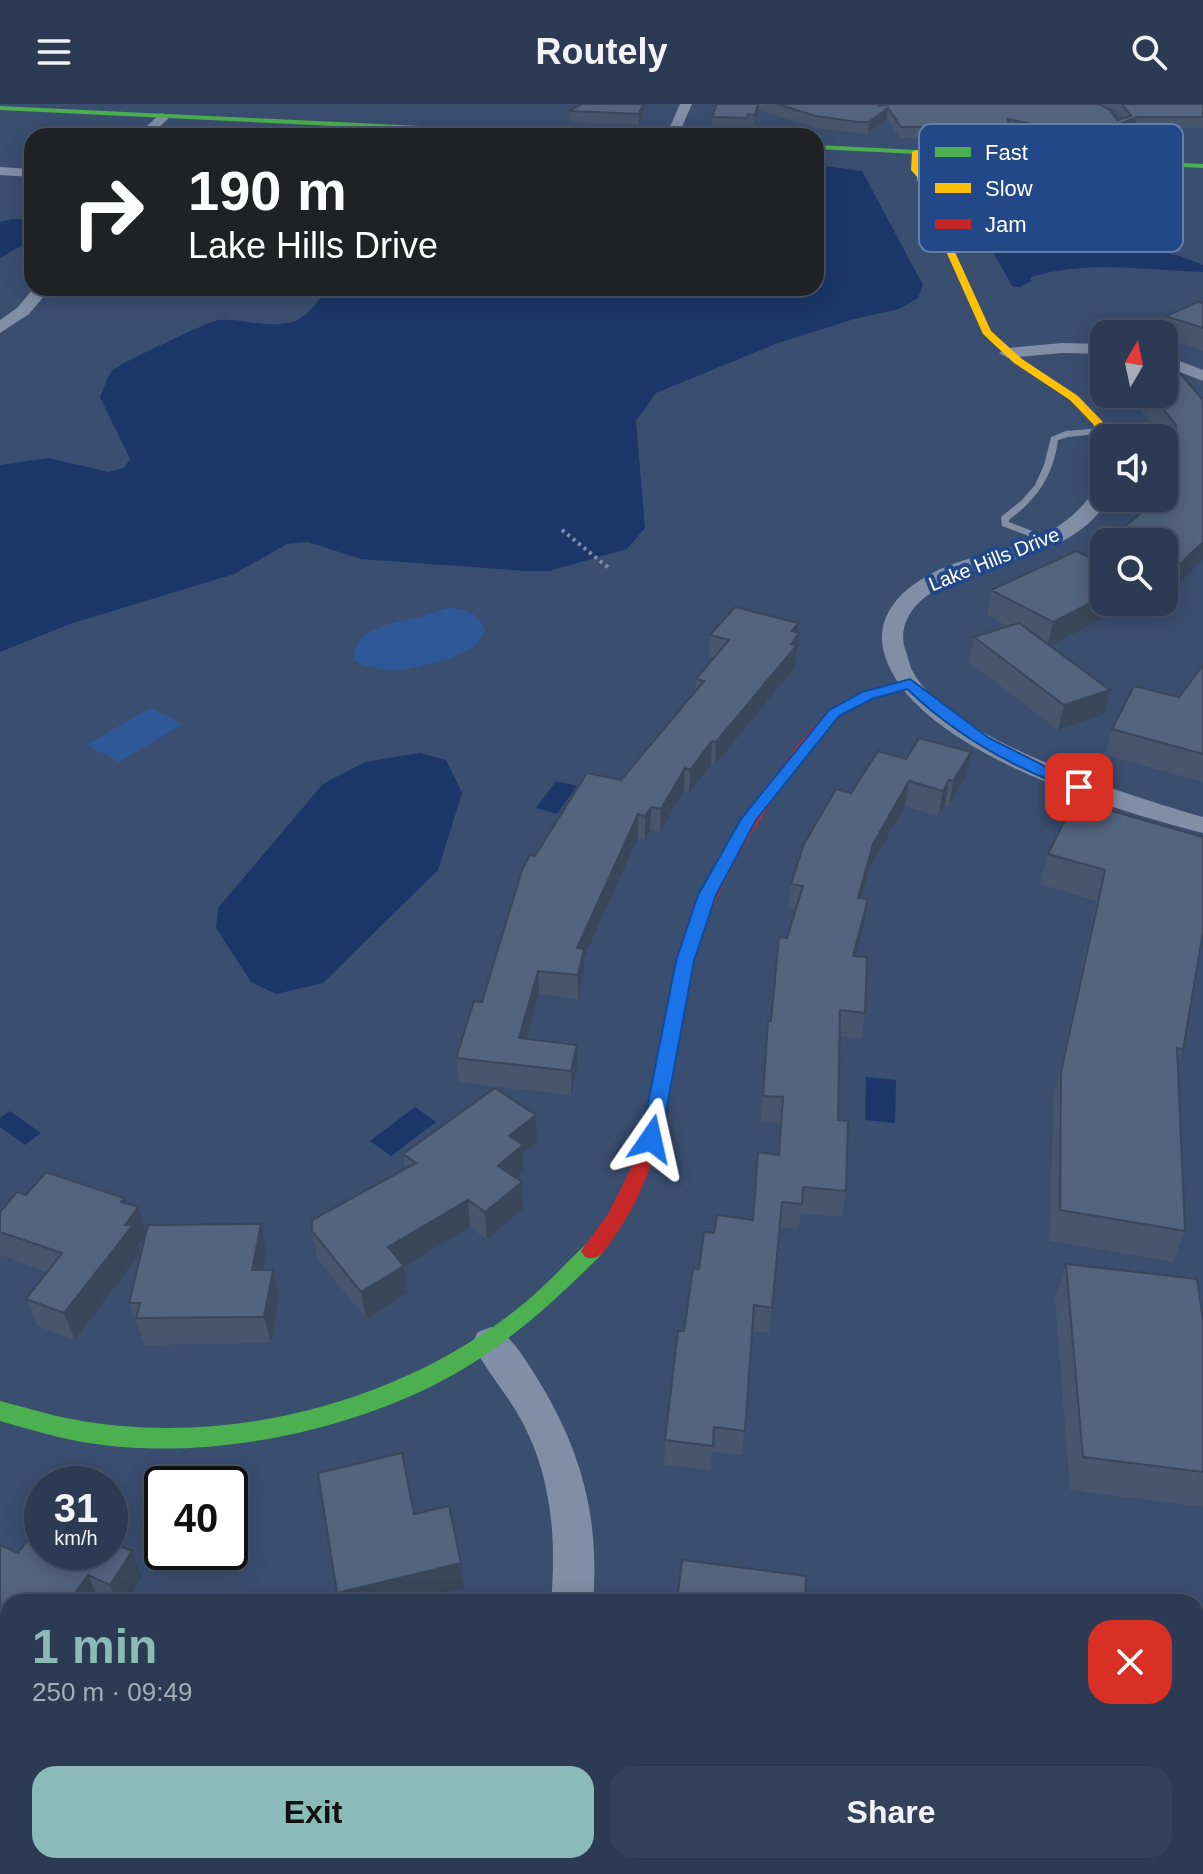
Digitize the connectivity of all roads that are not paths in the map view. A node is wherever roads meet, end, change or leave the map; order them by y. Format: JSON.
{"nodes":[{"id":1,"x":686,"y":104,"type":"edge"},
{"id":2,"x":0,"y":108,"type":"edge"},
{"id":3,"x":165,"y":116,"type":"junction"},
{"id":4,"x":151,"y":128,"type":"edge"},
{"id":5,"x":418,"y":128,"type":"edge"},
{"id":6,"x":676,"y":128,"type":"edge"},
{"id":7,"x":824,"y":147,"type":"edge"},
{"id":8,"x":916,"y":152,"type":"junction"},
{"id":9,"x":919,"y":152,"type":"edge"},
{"id":10,"x":1183,"y":165,"type":"edge"},
{"id":11,"x":1203,"y":166,"type":"edge"},
{"id":12,"x":24,"y":168,"type":"edge"},
{"id":13,"x":0,"y":169,"type":"edge"},
{"id":14,"x":24,"y":172,"type":"edge"},
{"id":15,"x":919,"y":175,"type":"edge"},
{"id":16,"x":950,"y":252,"type":"edge"},
{"id":17,"x":36,"y":296,"type":"edge"},
{"id":18,"x":0,"y":328,"type":"edge"},
{"id":19,"x":1090,"y":349,"type":"edge"},
{"id":20,"x":1008,"y":353,"type":"junction"},
{"id":21,"x":1178,"y":366,"type":"edge"},
{"id":22,"x":1203,"y":376,"type":"edge"},
{"id":23,"x":1096,"y":424,"type":"edge"},
{"id":24,"x":1090,"y":434,"type":"edge"},
{"id":25,"x":1090,"y":508,"type":"edge"},
{"id":26,"x":1048,"y":540,"type":"junction"},
{"id":27,"x":910,"y":683,"type":"junction"},
{"id":28,"x":1203,"y":825,"type":"edge"},
{"id":29,"x":491,"y":1343,"type":"junction"},
{"id":30,"x":2,"y":1415,"type":"edge"},
{"id":31,"x":572,"y":1594,"type":"edge"}],
"edges":[{"from":1,"to":6,"type":"street"},
{"from":2,"to":3,"type":"street"},
{"from":3,"to":4,"type":"street"},
{"from":3,"to":5,"type":"street"},
{"from":7,"to":8,"type":"street"},
{"from":8,"to":9,"type":"street"},
{"from":8,"to":15,"type":"street"},
{"from":10,"to":11,"type":"street"},
{"from":12,"to":13,"type":"street"},
{"from":13,"to":14,"type":"street"},
{"from":16,"to":20,"type":"street"},
{"from":17,"to":18,"type":"street"},
{"from":19,"to":20,"type":"street"},
{"from":20,"to":23,"type":"street"},
{"from":21,"to":22,"type":"street"},
{"from":24,"to":26,"type":"lane"},
{"from":25,"to":26,"type":"street","name":"Lake Hills Drive"},
{"from":26,"to":27,"type":"street","name":"Lake Hills Drive"},
{"from":27,"to":28,"type":"street","name":"Lake Hills Drive"},
{"from":27,"to":29,"type":"street"},
{"from":29,"to":30,"type":"street"},
{"from":29,"to":31,"type":"street"}]}
